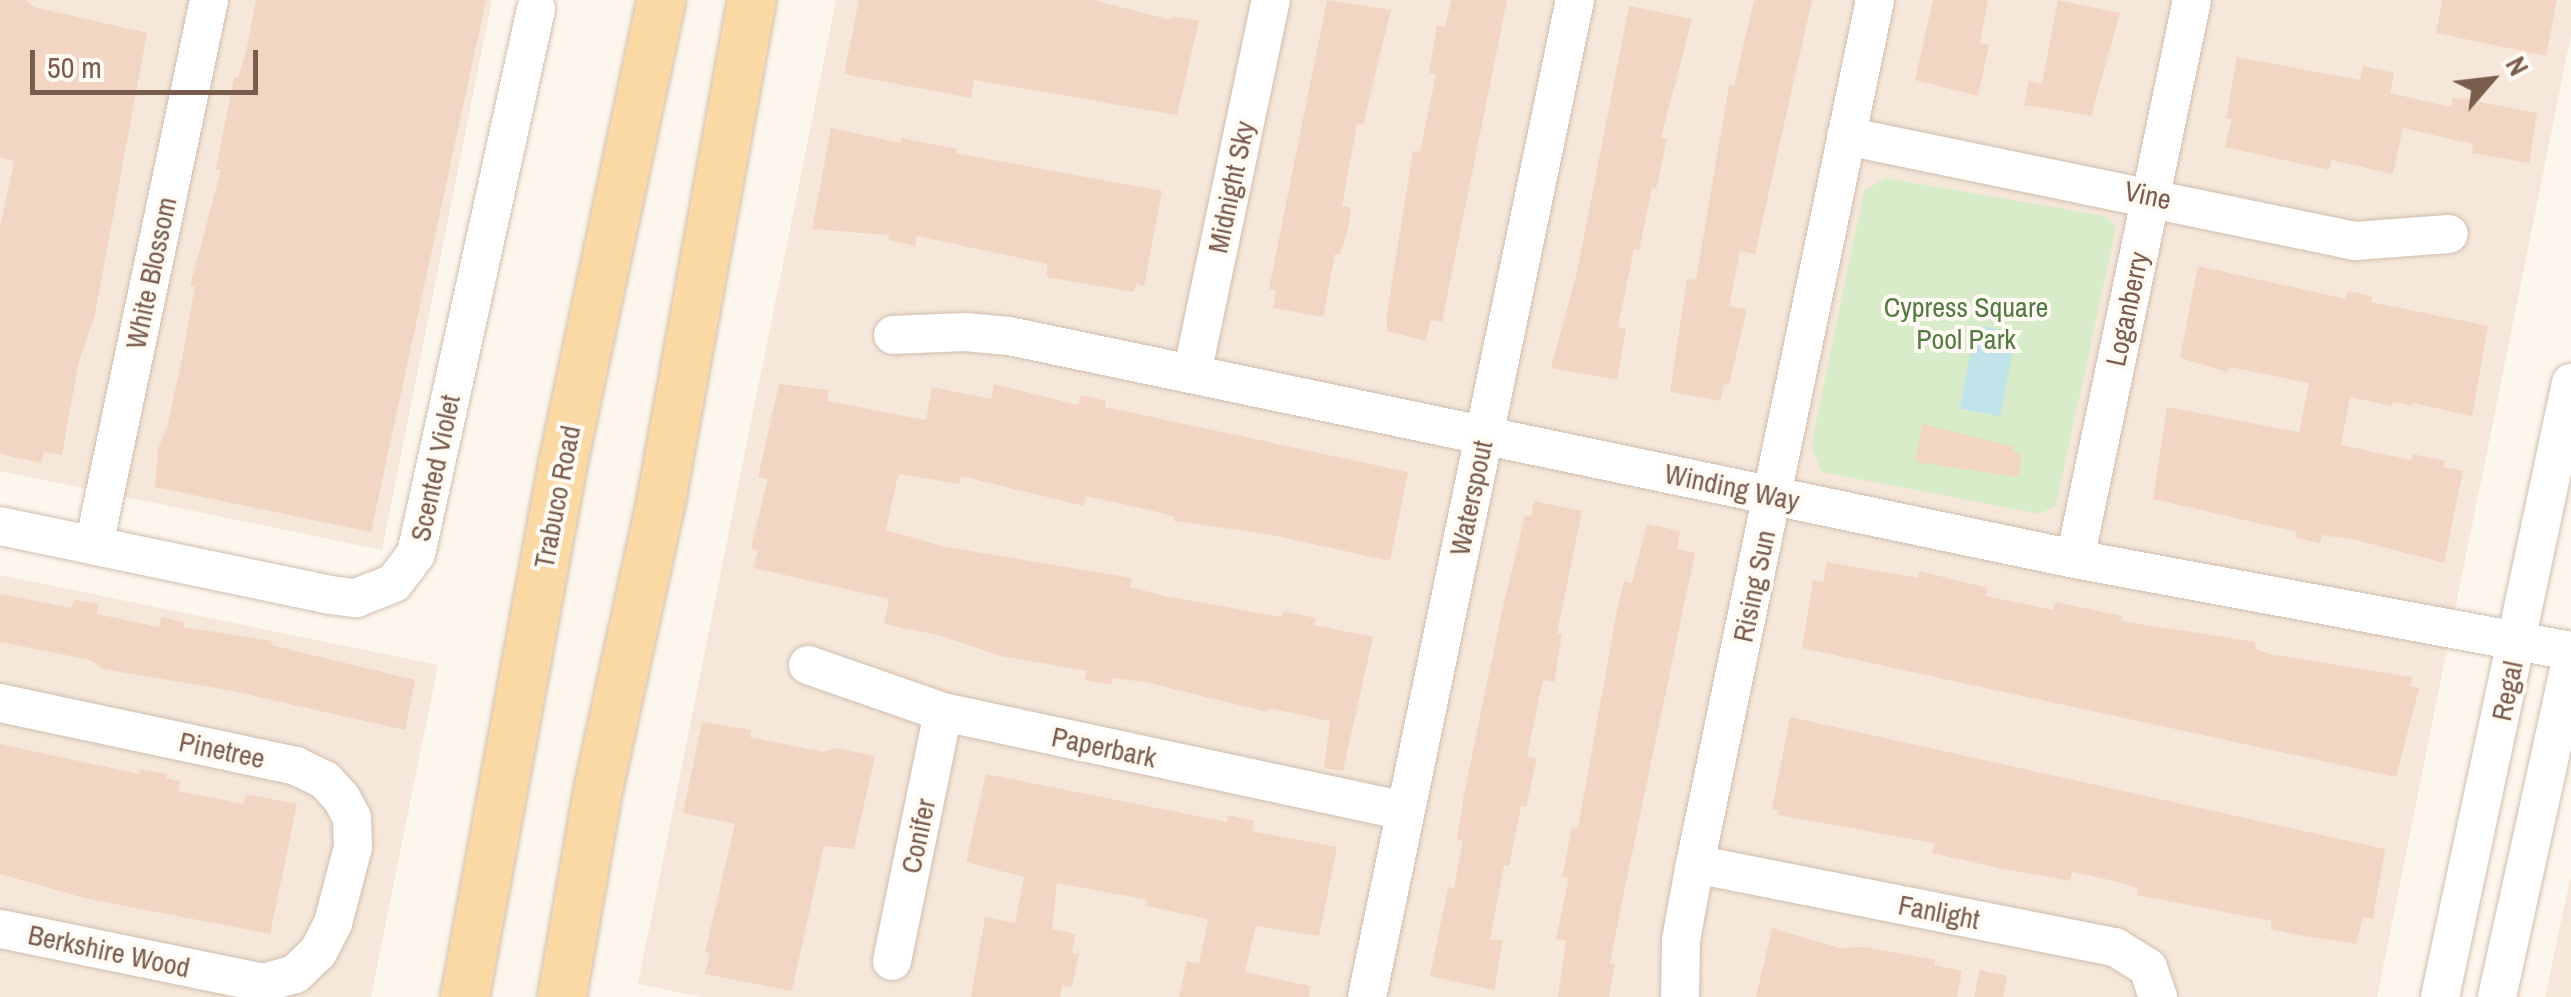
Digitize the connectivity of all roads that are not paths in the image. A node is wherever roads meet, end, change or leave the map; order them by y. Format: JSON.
{"nodes":[{"id":1,"x":208,"y":0,"type":"edge"},
{"id":2,"x":662,"y":0,"type":"edge"},
{"id":3,"x":752,"y":0,"type":"edge"},
{"id":4,"x":1270,"y":0,"type":"edge"},
{"id":5,"x":1575,"y":0,"type":"edge"},
{"id":6,"x":1875,"y":0,"type":"edge"},
{"id":7,"x":2192,"y":0,"type":"edge"},
{"id":8,"x":536,"y":9,"type":"dead end"},
{"id":9,"x":1846,"y":136,"type":"junction"},
{"id":10,"x":2150,"y":196,"type":"junction"},
{"id":11,"x":2450,"y":234,"type":"dead end"},
{"id":12,"x":892,"y":335,"type":"dead end"},
{"id":13,"x":1192,"y":374,"type":"junction"},
{"id":14,"x":2571,"y":383,"type":"edge"},
{"id":15,"x":1484,"y":436,"type":"junction"},
{"id":16,"x":1773,"y":496,"type":"junction"},
{"id":17,"x":0,"y":526,"type":"edge"},
{"id":18,"x":94,"y":546,"type":"junction"},
{"id":19,"x":2075,"y":559,"type":"junction"},
{"id":20,"x":2518,"y":642,"type":"junction"},
{"id":21,"x":2571,"y":650,"type":"edge"},
{"id":22,"x":2571,"y":660,"type":"edge"},
{"id":23,"x":808,"y":665,"type":"dead end"},
{"id":24,"x":0,"y":704,"type":"edge"},
{"id":25,"x":943,"y":712,"type":"junction"},
{"id":26,"x":1405,"y":811,"type":"junction"},
{"id":27,"x":1694,"y":864,"type":"junction"},
{"id":28,"x":343,"y":888,"type":"joint"},
{"id":29,"x":0,"y":929,"type":"edge"},
{"id":30,"x":892,"y":961,"type":"dead end"},
{"id":31,"x":465,"y":997,"type":"edge"},
{"id":32,"x":562,"y":997,"type":"edge"},
{"id":33,"x":1367,"y":997,"type":"edge"},
{"id":34,"x":1680,"y":997,"type":"edge"},
{"id":35,"x":2158,"y":997,"type":"edge"},
{"id":36,"x":2440,"y":997,"type":"edge"},
{"id":37,"x":2498,"y":997,"type":"edge"}],
"edges":[{"from":1,"to":18,"type":"street","name":"White Blossom"},
{"from":2,"to":31,"type":"main road","name":"Trabuco Road"},
{"from":3,"to":32,"type":"main road"},
{"from":4,"to":13,"type":"street","name":"Midnight Sky"},
{"from":5,"to":15,"type":"street","name":"Waterspout"},
{"from":6,"to":9,"type":"street","name":"Rising Sun"},
{"from":7,"to":10,"type":"street","name":"Loganberry"},
{"from":8,"to":18,"type":"street","name":"Scented Violet"},
{"from":9,"to":10,"type":"street","name":"Vine"},
{"from":9,"to":16,"type":"street","name":"Rising Sun"},
{"from":10,"to":11,"type":"street","name":"Vine"},
{"from":10,"to":19,"type":"street","name":"Loganberry"},
{"from":12,"to":13,"type":"street","name":"Winding Way"},
{"from":13,"to":15,"type":"street","name":"Winding Way"},
{"from":14,"to":20,"type":"street","name":"Regal"},
{"from":15,"to":16,"type":"street","name":"Winding Way"},
{"from":15,"to":26,"type":"street","name":"Waterspout"},
{"from":16,"to":19,"type":"street","name":"Winding Way"},
{"from":16,"to":27,"type":"street","name":"Rising Sun"},
{"from":17,"to":18,"type":"street","name":"Scented Violet"},
{"from":19,"to":20,"type":"street","name":"Winding Way"},
{"from":20,"to":21,"type":"street","name":"Winding Way"},
{"from":20,"to":36,"type":"street","name":"Regal"},
{"from":22,"to":37,"type":"street","name":"Regal"},
{"from":23,"to":25,"type":"street","name":"Paperbark"},
{"from":24,"to":28,"type":"street","name":"Pinetree"},
{"from":25,"to":26,"type":"street","name":"Paperbark"},
{"from":25,"to":30,"type":"street","name":"Conifer"},
{"from":26,"to":33,"type":"street","name":"Waterspout"},
{"from":27,"to":34,"type":"street","name":"Rising Sun"},
{"from":27,"to":35,"type":"street","name":"Fanlight"},
{"from":28,"to":29,"type":"street","name":"Berkshire Wood"}]}
